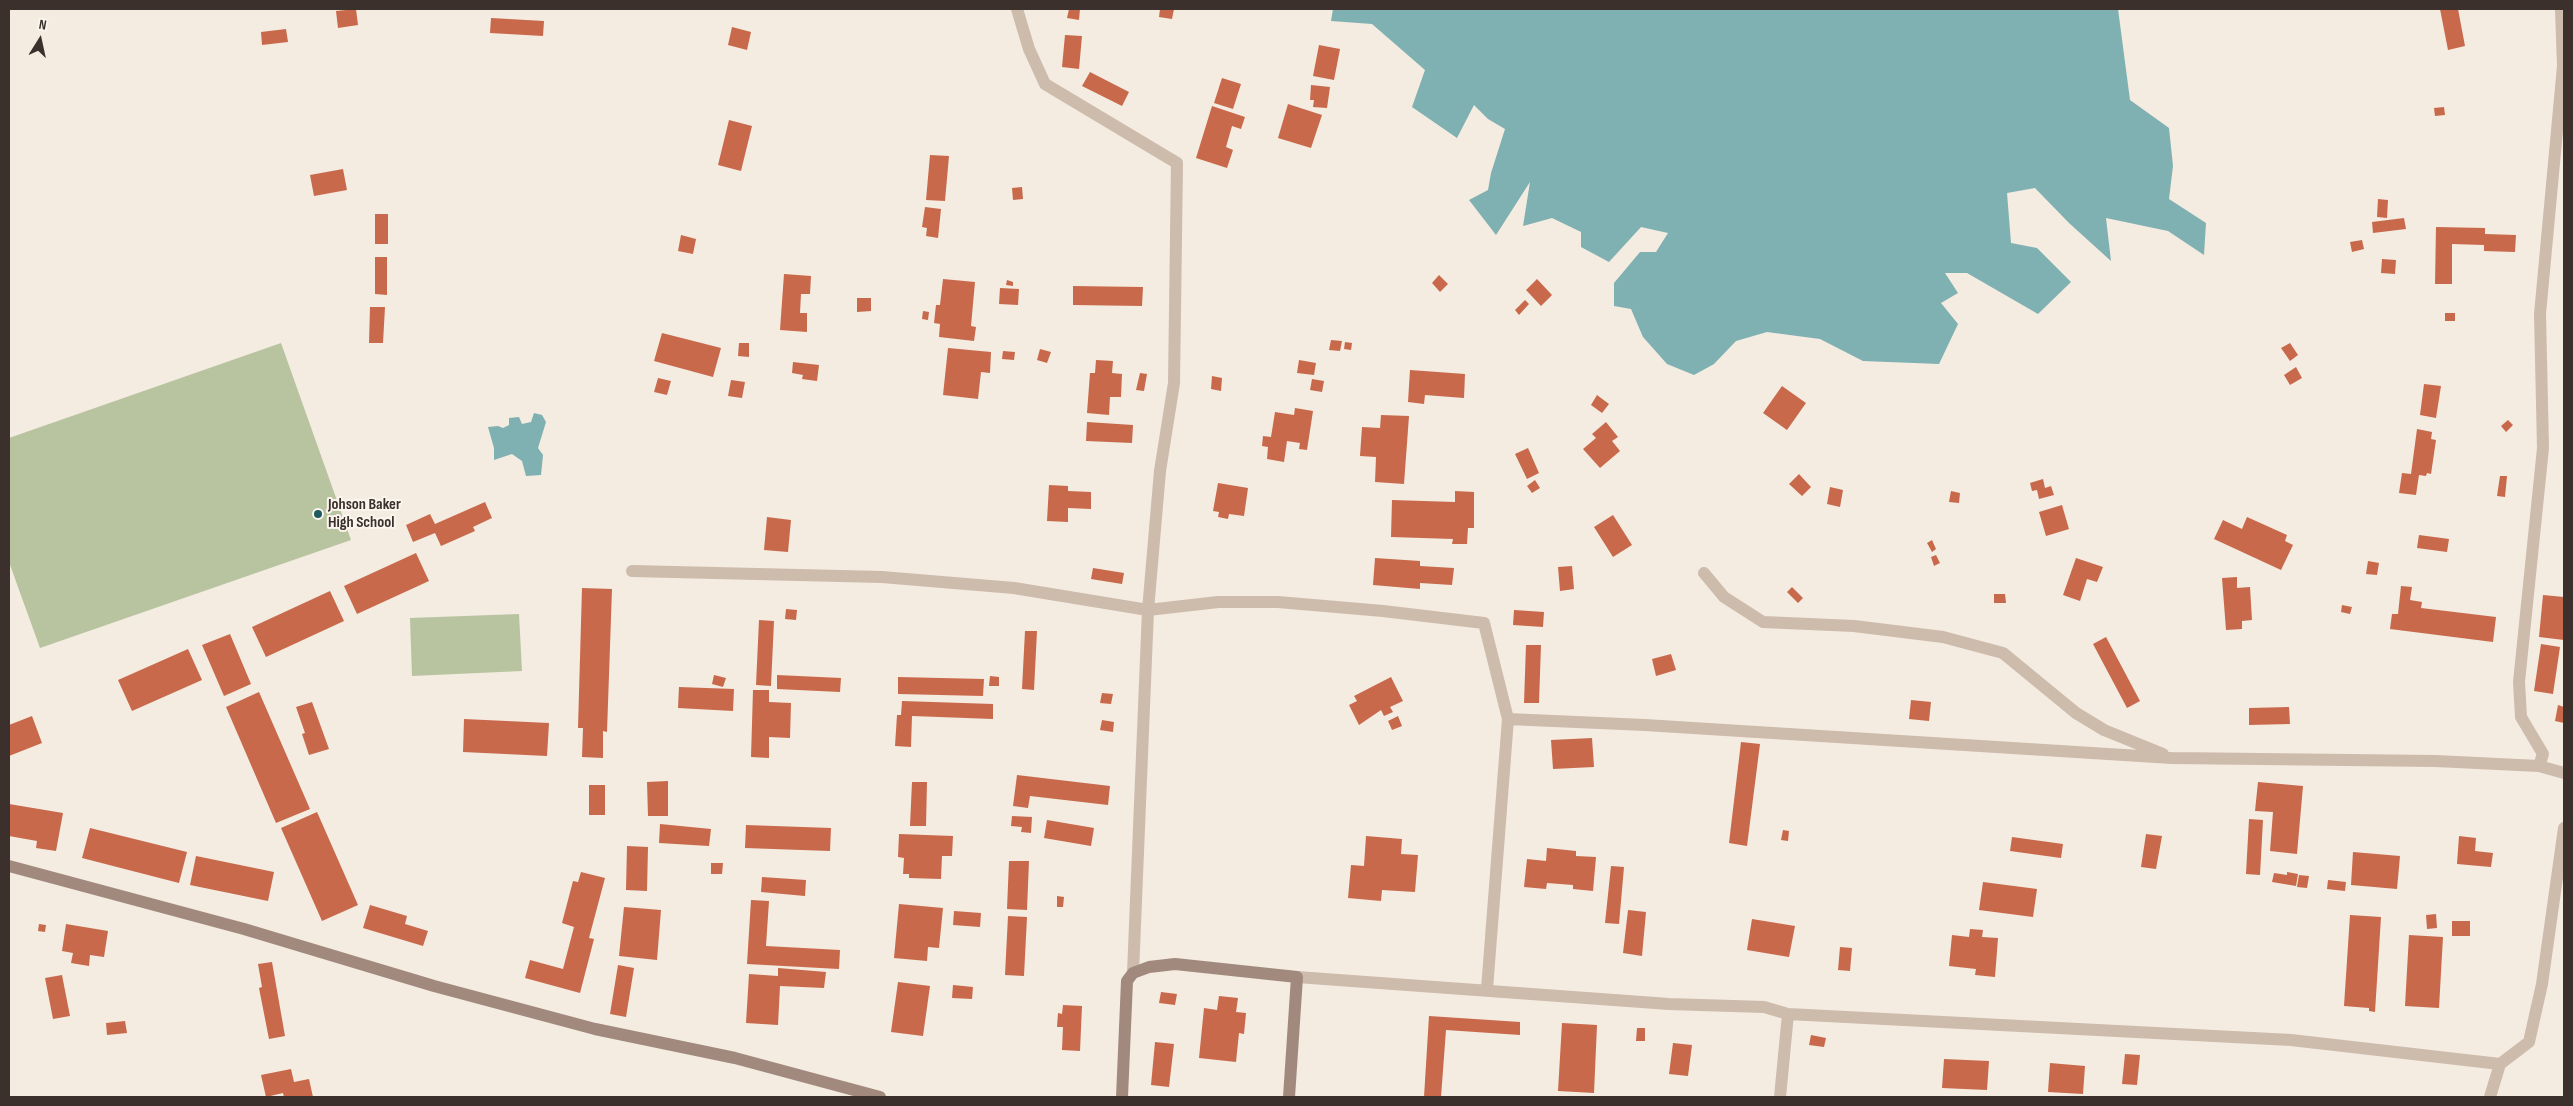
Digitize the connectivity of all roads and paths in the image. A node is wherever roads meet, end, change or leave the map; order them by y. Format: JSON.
{"nodes":[{"id":1,"x":1017,"y":9,"type":"edge"},
{"id":2,"x":2561,"y":9,"type":"edge"},
{"id":3,"x":632,"y":570,"type":"dead end"},
{"id":4,"x":1704,"y":572,"type":"dead end"},
{"id":5,"x":1148,"y":610,"type":"junction"},
{"id":6,"x":1508,"y":719,"type":"junction"},
{"id":7,"x":2172,"y":758,"type":"junction"},
{"id":8,"x":2539,"y":766,"type":"junction"},
{"id":9,"x":2564,"y":773,"type":"edge"},
{"id":10,"x":2564,"y":828,"type":"edge"},
{"id":11,"x":9,"y":866,"type":"edge"},
{"id":12,"x":1133,"y":973,"type":"junction"},
{"id":13,"x":1297,"y":977,"type":"junction"},
{"id":14,"x":1487,"y":989,"type":"junction"},
{"id":15,"x":1788,"y":1014,"type":"junction"},
{"id":16,"x":2500,"y":1064,"type":"junction"},
{"id":17,"x":880,"y":1097,"type":"edge"},
{"id":18,"x":1122,"y":1097,"type":"edge"},
{"id":19,"x":1289,"y":1097,"type":"edge"},
{"id":20,"x":1780,"y":1097,"type":"edge"},
{"id":21,"x":2490,"y":1097,"type":"edge"}],
"edges":[{"from":1,"to":5,"type":"street"},
{"from":2,"to":8,"type":"street"},
{"from":3,"to":5,"type":"street"},
{"from":4,"to":7,"type":"street"},
{"from":5,"to":6,"type":"street"},
{"from":5,"to":12,"type":"street"},
{"from":6,"to":7,"type":"street"},
{"from":6,"to":14,"type":"street"},
{"from":7,"to":8,"type":"street"},
{"from":8,"to":9,"type":"street"},
{"from":10,"to":16,"type":"street"},
{"from":11,"to":17,"type":"street"},
{"from":12,"to":13,"type":"street"},
{"from":12,"to":18,"type":"street"},
{"from":13,"to":14,"type":"street"},
{"from":13,"to":19,"type":"street"},
{"from":14,"to":15,"type":"street"},
{"from":15,"to":16,"type":"street"},
{"from":15,"to":20,"type":"street"},
{"from":16,"to":21,"type":"street"}]}
